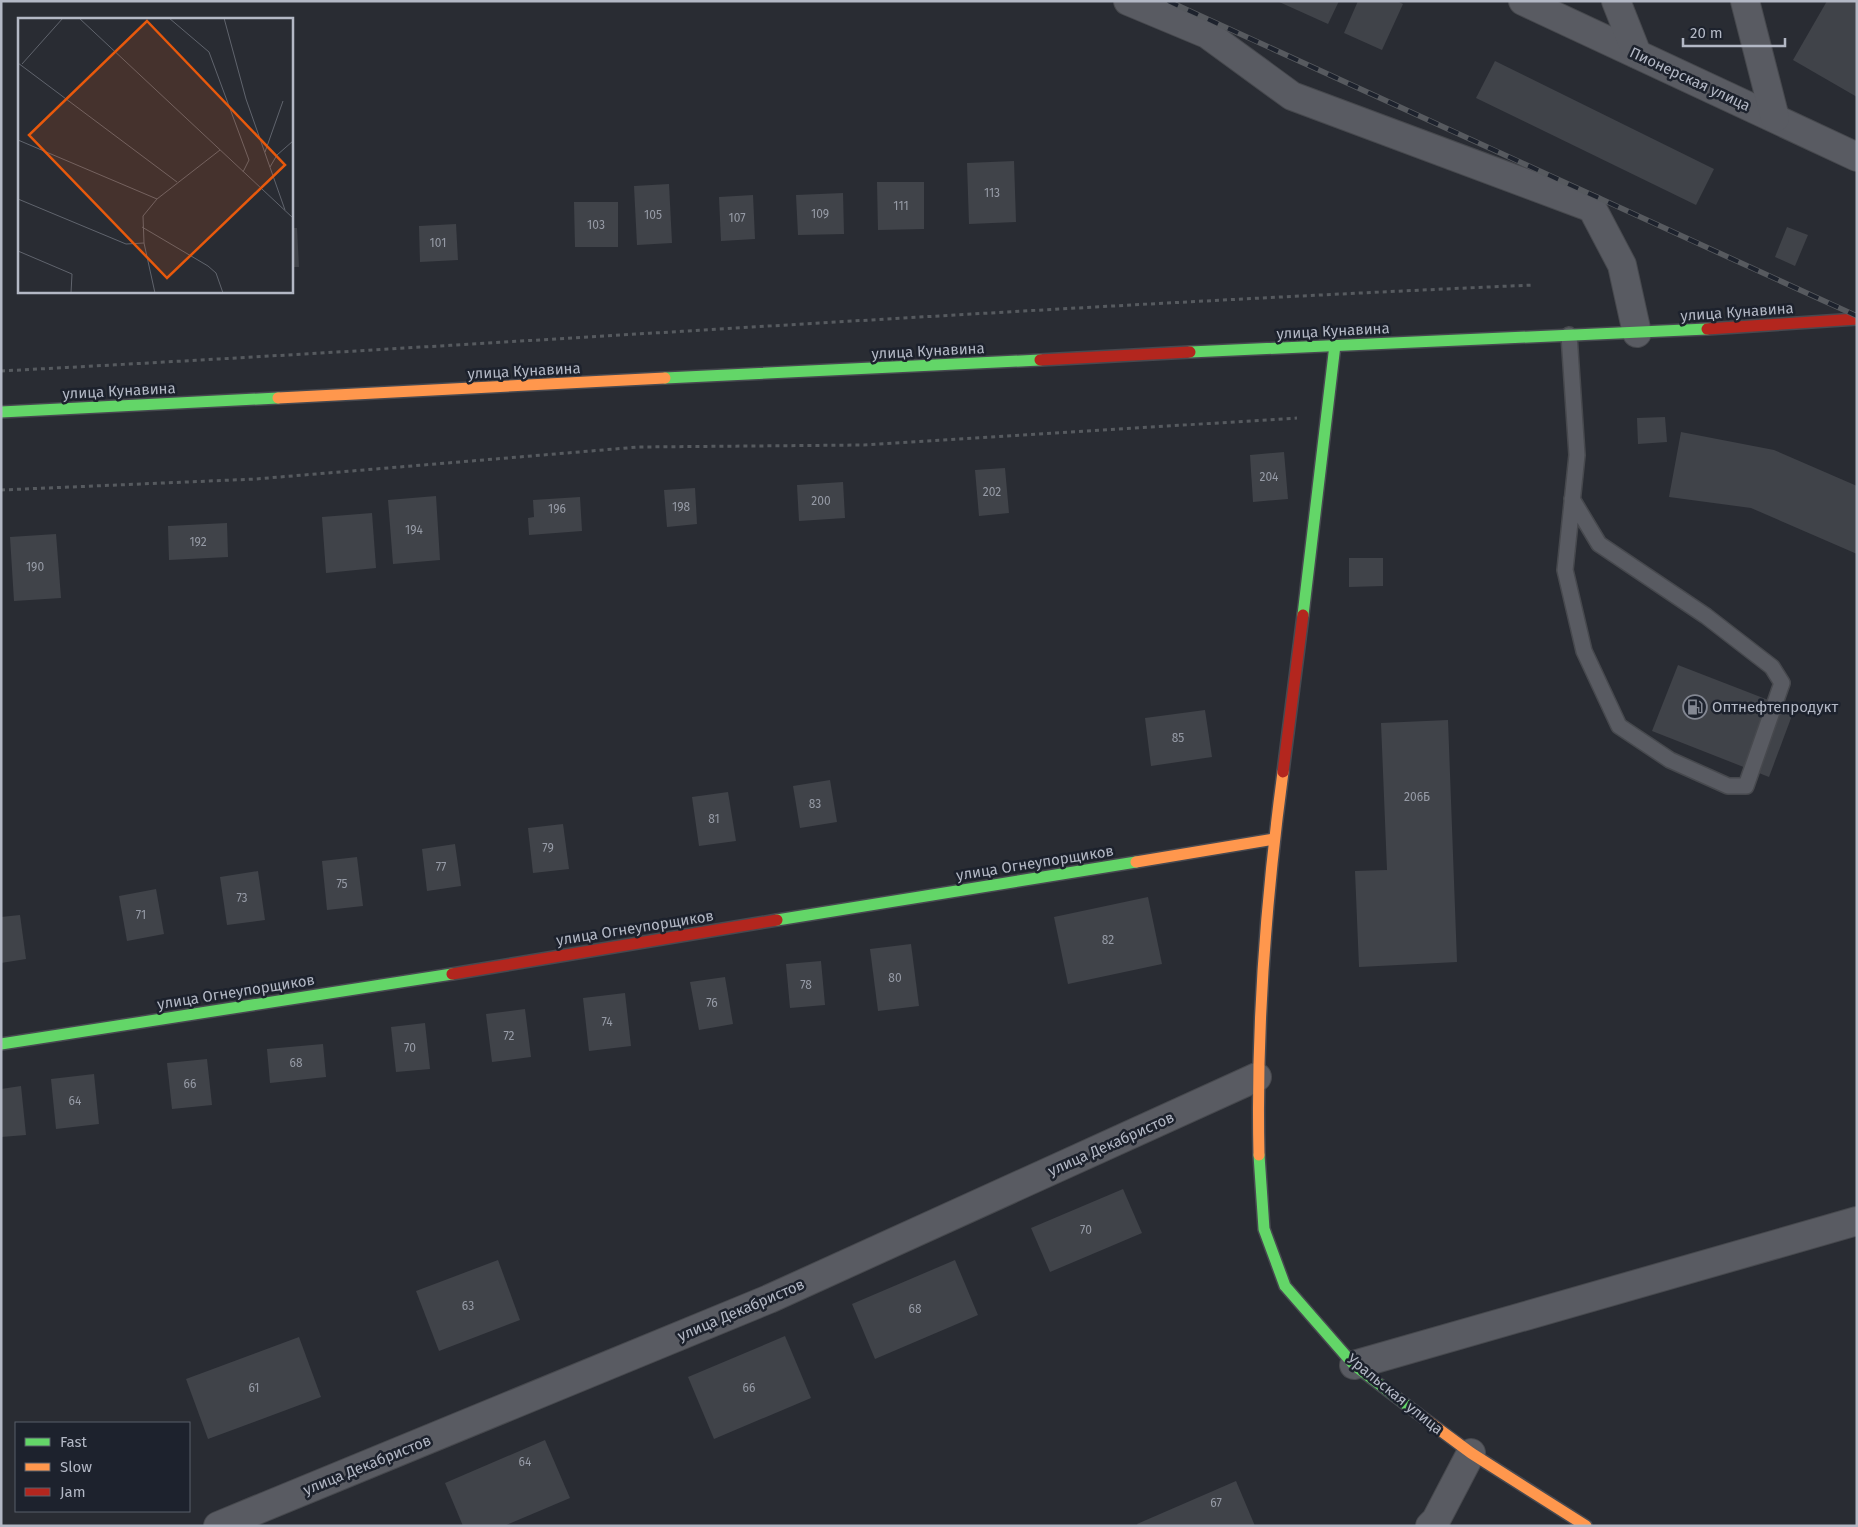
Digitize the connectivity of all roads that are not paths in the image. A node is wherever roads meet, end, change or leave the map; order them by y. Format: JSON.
{"nodes":[{"id":1,"x":1128,"y":1,"type":"edge"},
{"id":2,"x":1523,"y":1,"type":"edge"},
{"id":3,"x":1616,"y":1,"type":"edge"},
{"id":4,"x":1745,"y":1,"type":"edge"},
{"id":5,"x":1637,"y":54,"type":"junction"},
{"id":6,"x":1775,"y":118,"type":"junction"},
{"id":7,"x":1857,"y":157,"type":"edge"},
{"id":8,"x":1857,"y":319,"type":"edge"},
{"id":9,"x":1637,"y":333,"type":"junction"},
{"id":10,"x":1569,"y":336,"type":"junction"},
{"id":11,"x":1335,"y":345,"type":"junction"},
{"id":12,"x":1,"y":412,"type":"edge"},
{"id":13,"x":1572,"y":499,"type":"junction"},
{"id":14,"x":1274,"y":839,"type":"junction"},
{"id":15,"x":1,"y":1044,"type":"edge"},
{"id":16,"x":1257,"y":1078,"type":"junction"},
{"id":17,"x":1857,"y":1221,"type":"edge"},
{"id":18,"x":1354,"y":1364,"type":"junction"},
{"id":19,"x":1472,"y":1454,"type":"junction"},
{"id":20,"x":218,"y":1526,"type":"edge"},
{"id":21,"x":1430,"y":1526,"type":"edge"},
{"id":22,"x":1586,"y":1526,"type":"edge"}],
"edges":[{"from":1,"to":9,"type":"street"},
{"from":2,"to":5,"type":"street","name":"Пионерская улица"},
{"from":3,"to":5,"type":"street"},
{"from":4,"to":6,"type":"street"},
{"from":5,"to":6,"type":"street","name":"Пионерская улица"},
{"from":6,"to":7,"type":"street","name":"Пионерская улица"},
{"from":8,"to":9,"type":"street","name":"улица Кунавина"},
{"from":9,"to":10,"type":"street","name":"улица Кунавина"},
{"from":10,"to":11,"type":"street","name":"улица Кунавина"},
{"from":10,"to":13,"type":"lane"},
{"from":11,"to":12,"type":"street","name":"улица Кунавина"},
{"from":11,"to":14,"type":"street","name":"Уральская улица"},
{"from":13,"to":13,"type":"lane"},
{"from":14,"to":15,"type":"street","name":"улица Огнеупорщиков"},
{"from":14,"to":16,"type":"street","name":"Уральская улица"},
{"from":16,"to":18,"type":"street","name":"Уральская улица"},
{"from":16,"to":20,"type":"street","name":"улица Декабристов"},
{"from":17,"to":18,"type":"street"},
{"from":18,"to":19,"type":"street","name":"Уральская улица"},
{"from":19,"to":21,"type":"street"},
{"from":19,"to":22,"type":"street","name":"Уральская улица"}]}
